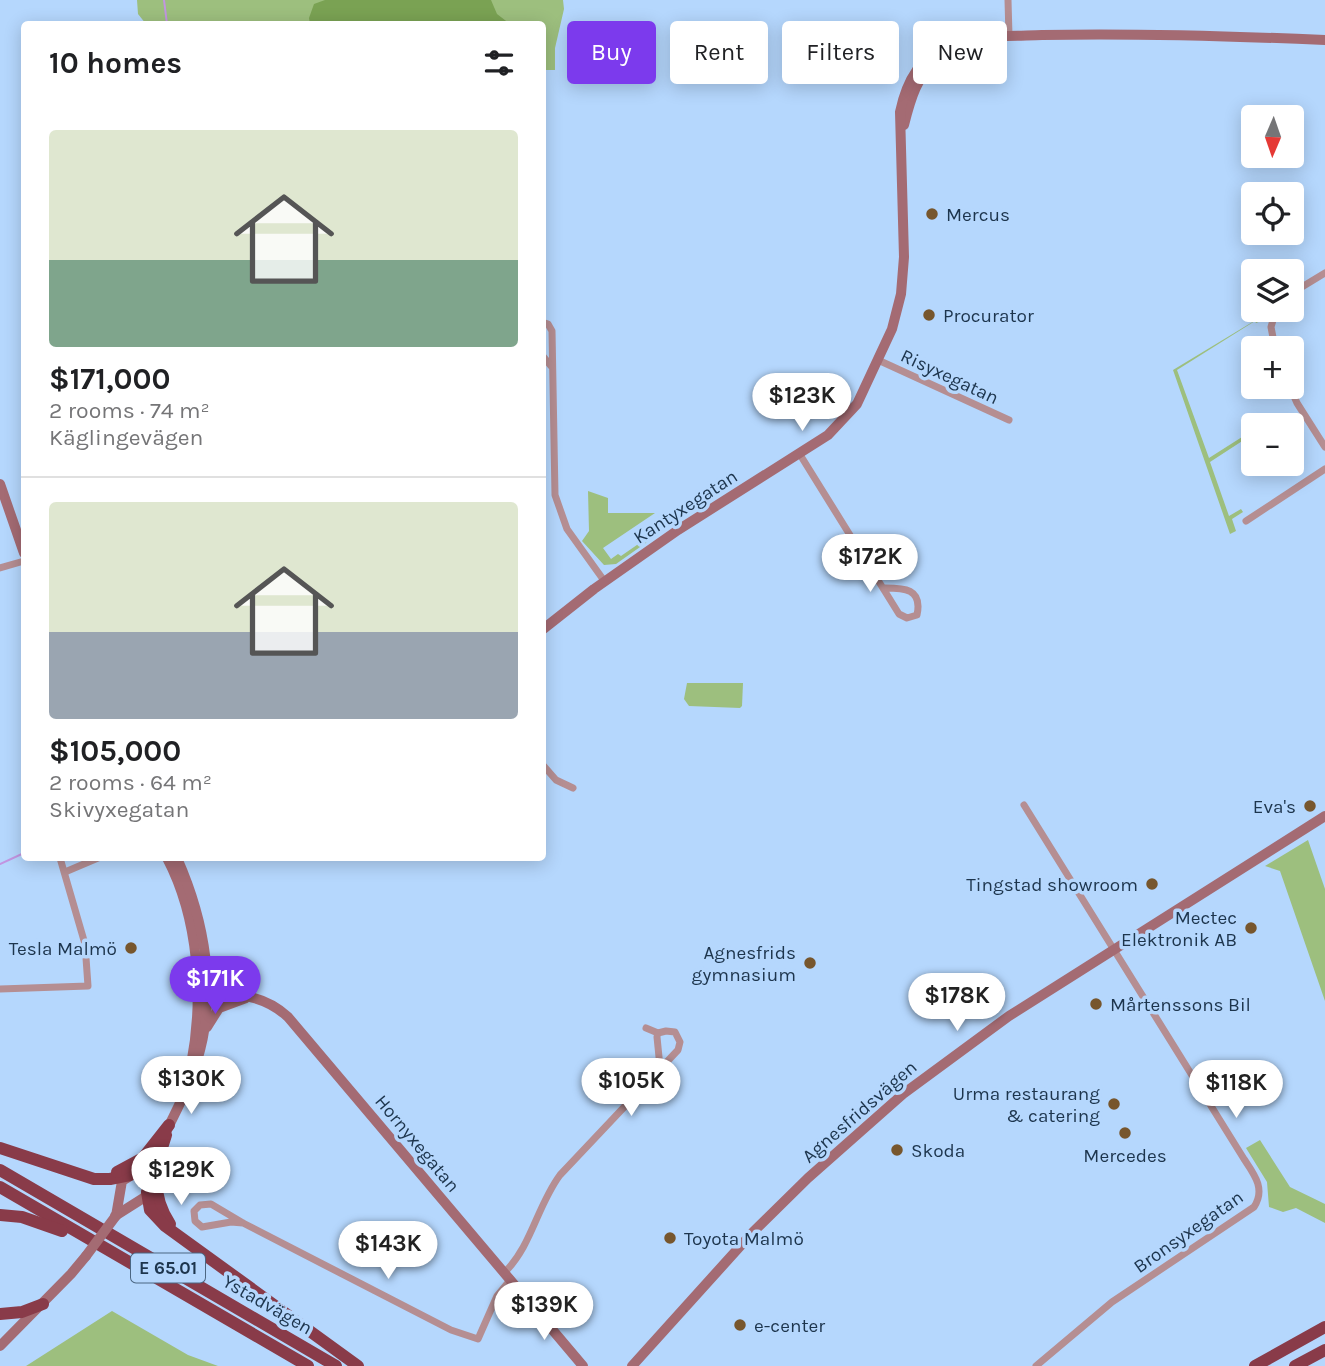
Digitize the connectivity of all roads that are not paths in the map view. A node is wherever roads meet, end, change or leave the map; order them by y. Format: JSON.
{"nodes":[{"id":1,"x":1008,"y":0,"type":"edge"},
{"id":2,"x":1009,"y":36,"type":"junction"},
{"id":3,"x":1325,"y":40,"type":"edge"},
{"id":4,"x":1325,"y":273,"type":"edge"},
{"id":5,"x":1304,"y":286,"type":"edge"},
{"id":6,"x":546,"y":323,"type":"edge"},
{"id":7,"x":546,"y":360,"type":"edge"},
{"id":8,"x":878,"y":360,"type":"junction"},
{"id":9,"x":551,"y":367,"type":"junction"},
{"id":10,"x":1295,"y":399,"type":"edge"},
{"id":11,"x":1009,"y":421,"type":"dead end"},
{"id":12,"x":1325,"y":447,"type":"edge"},
{"id":13,"x":799,"y":453,"type":"junction"},
{"id":14,"x":1325,"y":469,"type":"edge"},
{"id":15,"x":0,"y":484,"type":"edge"},
{"id":16,"x":1245,"y":521,"type":"dead end"},
{"id":17,"x":21,"y":544,"type":"edge"},
{"id":18,"x":21,"y":562,"type":"edge"},
{"id":19,"x":0,"y":568,"type":"edge"},
{"id":20,"x":604,"y":582,"type":"junction"},
{"id":21,"x":883,"y":588,"type":"junction"},
{"id":22,"x":546,"y":627,"type":"edge"},
{"id":23,"x":546,"y":769,"type":"edge"},
{"id":24,"x":573,"y":788,"type":"dead end"},
{"id":25,"x":1024,"y":804,"type":"dead end"},
{"id":26,"x":1325,"y":816,"type":"edge"},
{"id":27,"x":61,"y":861,"type":"edge"},
{"id":28,"x":91,"y":861,"type":"edge"},
{"id":29,"x":168,"y":861,"type":"edge"},
{"id":30,"x":178,"y":861,"type":"edge"},
{"id":31,"x":65,"y":872,"type":"junction"},
{"id":32,"x":1112,"y":950,"type":"junction"},
{"id":33,"x":0,"y":989,"type":"edge"},
{"id":34,"x":202,"y":996,"type":"junction"},
{"id":35,"x":259,"y":998,"type":"junction"},
{"id":36,"x":234,"y":1001,"type":"junction"},
{"id":37,"x":646,"y":1028,"type":"dead end"},
{"id":38,"x":659,"y":1033,"type":"junction"},
{"id":39,"x":202,"y":1041,"type":"junction"},
{"id":40,"x":660,"y":1067,"type":"junction"},
{"id":41,"x":185,"y":1093,"type":"junction"},
{"id":42,"x":169,"y":1125,"type":"junction"},
{"id":43,"x":158,"y":1146,"type":"junction"},
{"id":44,"x":0,"y":1148,"type":"edge"},
{"id":45,"x":0,"y":1170,"type":"edge"},
{"id":46,"x":69,"y":1170,"type":"junction"},
{"id":47,"x":130,"y":1175,"type":"junction"},
{"id":48,"x":0,"y":1187,"type":"edge"},
{"id":49,"x":148,"y":1191,"type":"junction"},
{"id":50,"x":0,"y":1215,"type":"edge"},
{"id":51,"x":115,"y":1216,"type":"junction"},
{"id":52,"x":243,"y":1223,"type":"junction"},
{"id":53,"x":178,"y":1236,"type":"junction"},
{"id":54,"x":144,"y":1270,"type":"junction"},
{"id":55,"x":508,"y":1275,"type":"junction"},
{"id":56,"x":43,"y":1304,"type":"junction"},
{"id":57,"x":0,"y":1314,"type":"edge"},
{"id":58,"x":1325,"y":1327,"type":"edge"},
{"id":59,"x":0,"y":1346,"type":"edge"},
{"id":60,"x":1325,"y":1350,"type":"edge"},
{"id":61,"x":308,"y":1366,"type":"edge"},
{"id":62,"x":336,"y":1366,"type":"edge"},
{"id":63,"x":358,"y":1366,"type":"edge"},
{"id":64,"x":583,"y":1366,"type":"edge"},
{"id":65,"x":632,"y":1366,"type":"edge"},
{"id":66,"x":1036,"y":1366,"type":"edge"},
{"id":67,"x":1255,"y":1366,"type":"edge"},
{"id":68,"x":1295,"y":1366,"type":"edge"}],
"edges":[{"from":1,"to":2,"type":"street"},
{"from":2,"to":3,"type":"main road"},
{"from":2,"to":8,"type":"main road","name":"Kantyxegatan"},
{"from":4,"to":5,"type":"street"},
{"from":6,"to":9,"type":"street"},
{"from":7,"to":9,"type":"street"},
{"from":8,"to":11,"type":"street","name":"Risyxegatan"},
{"from":8,"to":13,"type":"main road","name":"Kantyxegatan"},
{"from":9,"to":20,"type":"street"},
{"from":10,"to":12,"type":"street"},
{"from":13,"to":20,"type":"main road","name":"Kantyxegatan"},
{"from":13,"to":21,"type":"street"},
{"from":14,"to":16,"type":"street"},
{"from":15,"to":17,"type":"main road"},
{"from":18,"to":19,"type":"street"},
{"from":20,"to":22,"type":"main road","name":"Kantyxegatan"},
{"from":21,"to":21,"type":"street"},
{"from":23,"to":24,"type":"street"},
{"from":25,"to":32,"type":"street","name":"Bronsyxegatan"},
{"from":26,"to":32,"type":"main road","name":"Agnesfridsvägen"},
{"from":27,"to":31,"type":"street"},
{"from":28,"to":31,"type":"street"},
{"from":29,"to":34,"type":"main road"},
{"from":30,"to":34,"type":"main road"},
{"from":31,"to":33,"type":"street"},
{"from":32,"to":65,"type":"main road","name":"Agnesfridsvägen"},
{"from":32,"to":66,"type":"street","name":"Bronsyxegatan"},
{"from":34,"to":35,"type":"main road","name":"Hornyxegatan"},
{"from":34,"to":36,"type":"main road"},
{"from":34,"to":39,"type":"main road"},
{"from":34,"to":41,"type":"main road"},
{"from":35,"to":36,"type":"main road"},
{"from":35,"to":55,"type":"main road","name":"Hornyxegatan"},
{"from":36,"to":39,"type":"main road"},
{"from":37,"to":38,"type":"street"},
{"from":38,"to":40,"type":"street"},
{"from":38,"to":40,"type":"street"},
{"from":39,"to":41,"type":"main road"},
{"from":40,"to":55,"type":"street"},
{"from":41,"to":42,"type":"main road"},
{"from":42,"to":43,"type":"main road"},
{"from":42,"to":46,"type":"highway"},
{"from":42,"to":53,"type":"highway"},
{"from":43,"to":47,"type":"main road"},
{"from":43,"to":49,"type":"main road"},
{"from":44,"to":46,"type":"highway"},
{"from":45,"to":62,"type":"highway","name":"Ystadvägen","number":"E 65.01"},
{"from":46,"to":47,"type":"highway"},
{"from":47,"to":49,"type":"main road"},
{"from":47,"to":51,"type":"main road"},
{"from":48,"to":54,"type":"highway","name":"Ystadvägen","number":"E 65.01"},
{"from":49,"to":51,"type":"main road"},
{"from":49,"to":53,"type":"highway"},
{"from":50,"to":54,"type":"highway"},
{"from":51,"to":56,"type":"main road","bridge":true},
{"from":52,"to":52,"type":"street"},
{"from":52,"to":55,"type":"street"},
{"from":53,"to":63,"type":"highway"},
{"from":54,"to":61,"type":"highway","name":"Ystadvägen","number":"E 65.01"},
{"from":55,"to":64,"type":"main road","name":"Hornyxegatan"},
{"from":56,"to":57,"type":"highway"},
{"from":56,"to":59,"type":"main road"},
{"from":58,"to":67,"type":"highway"},
{"from":60,"to":68,"type":"highway"}]}
